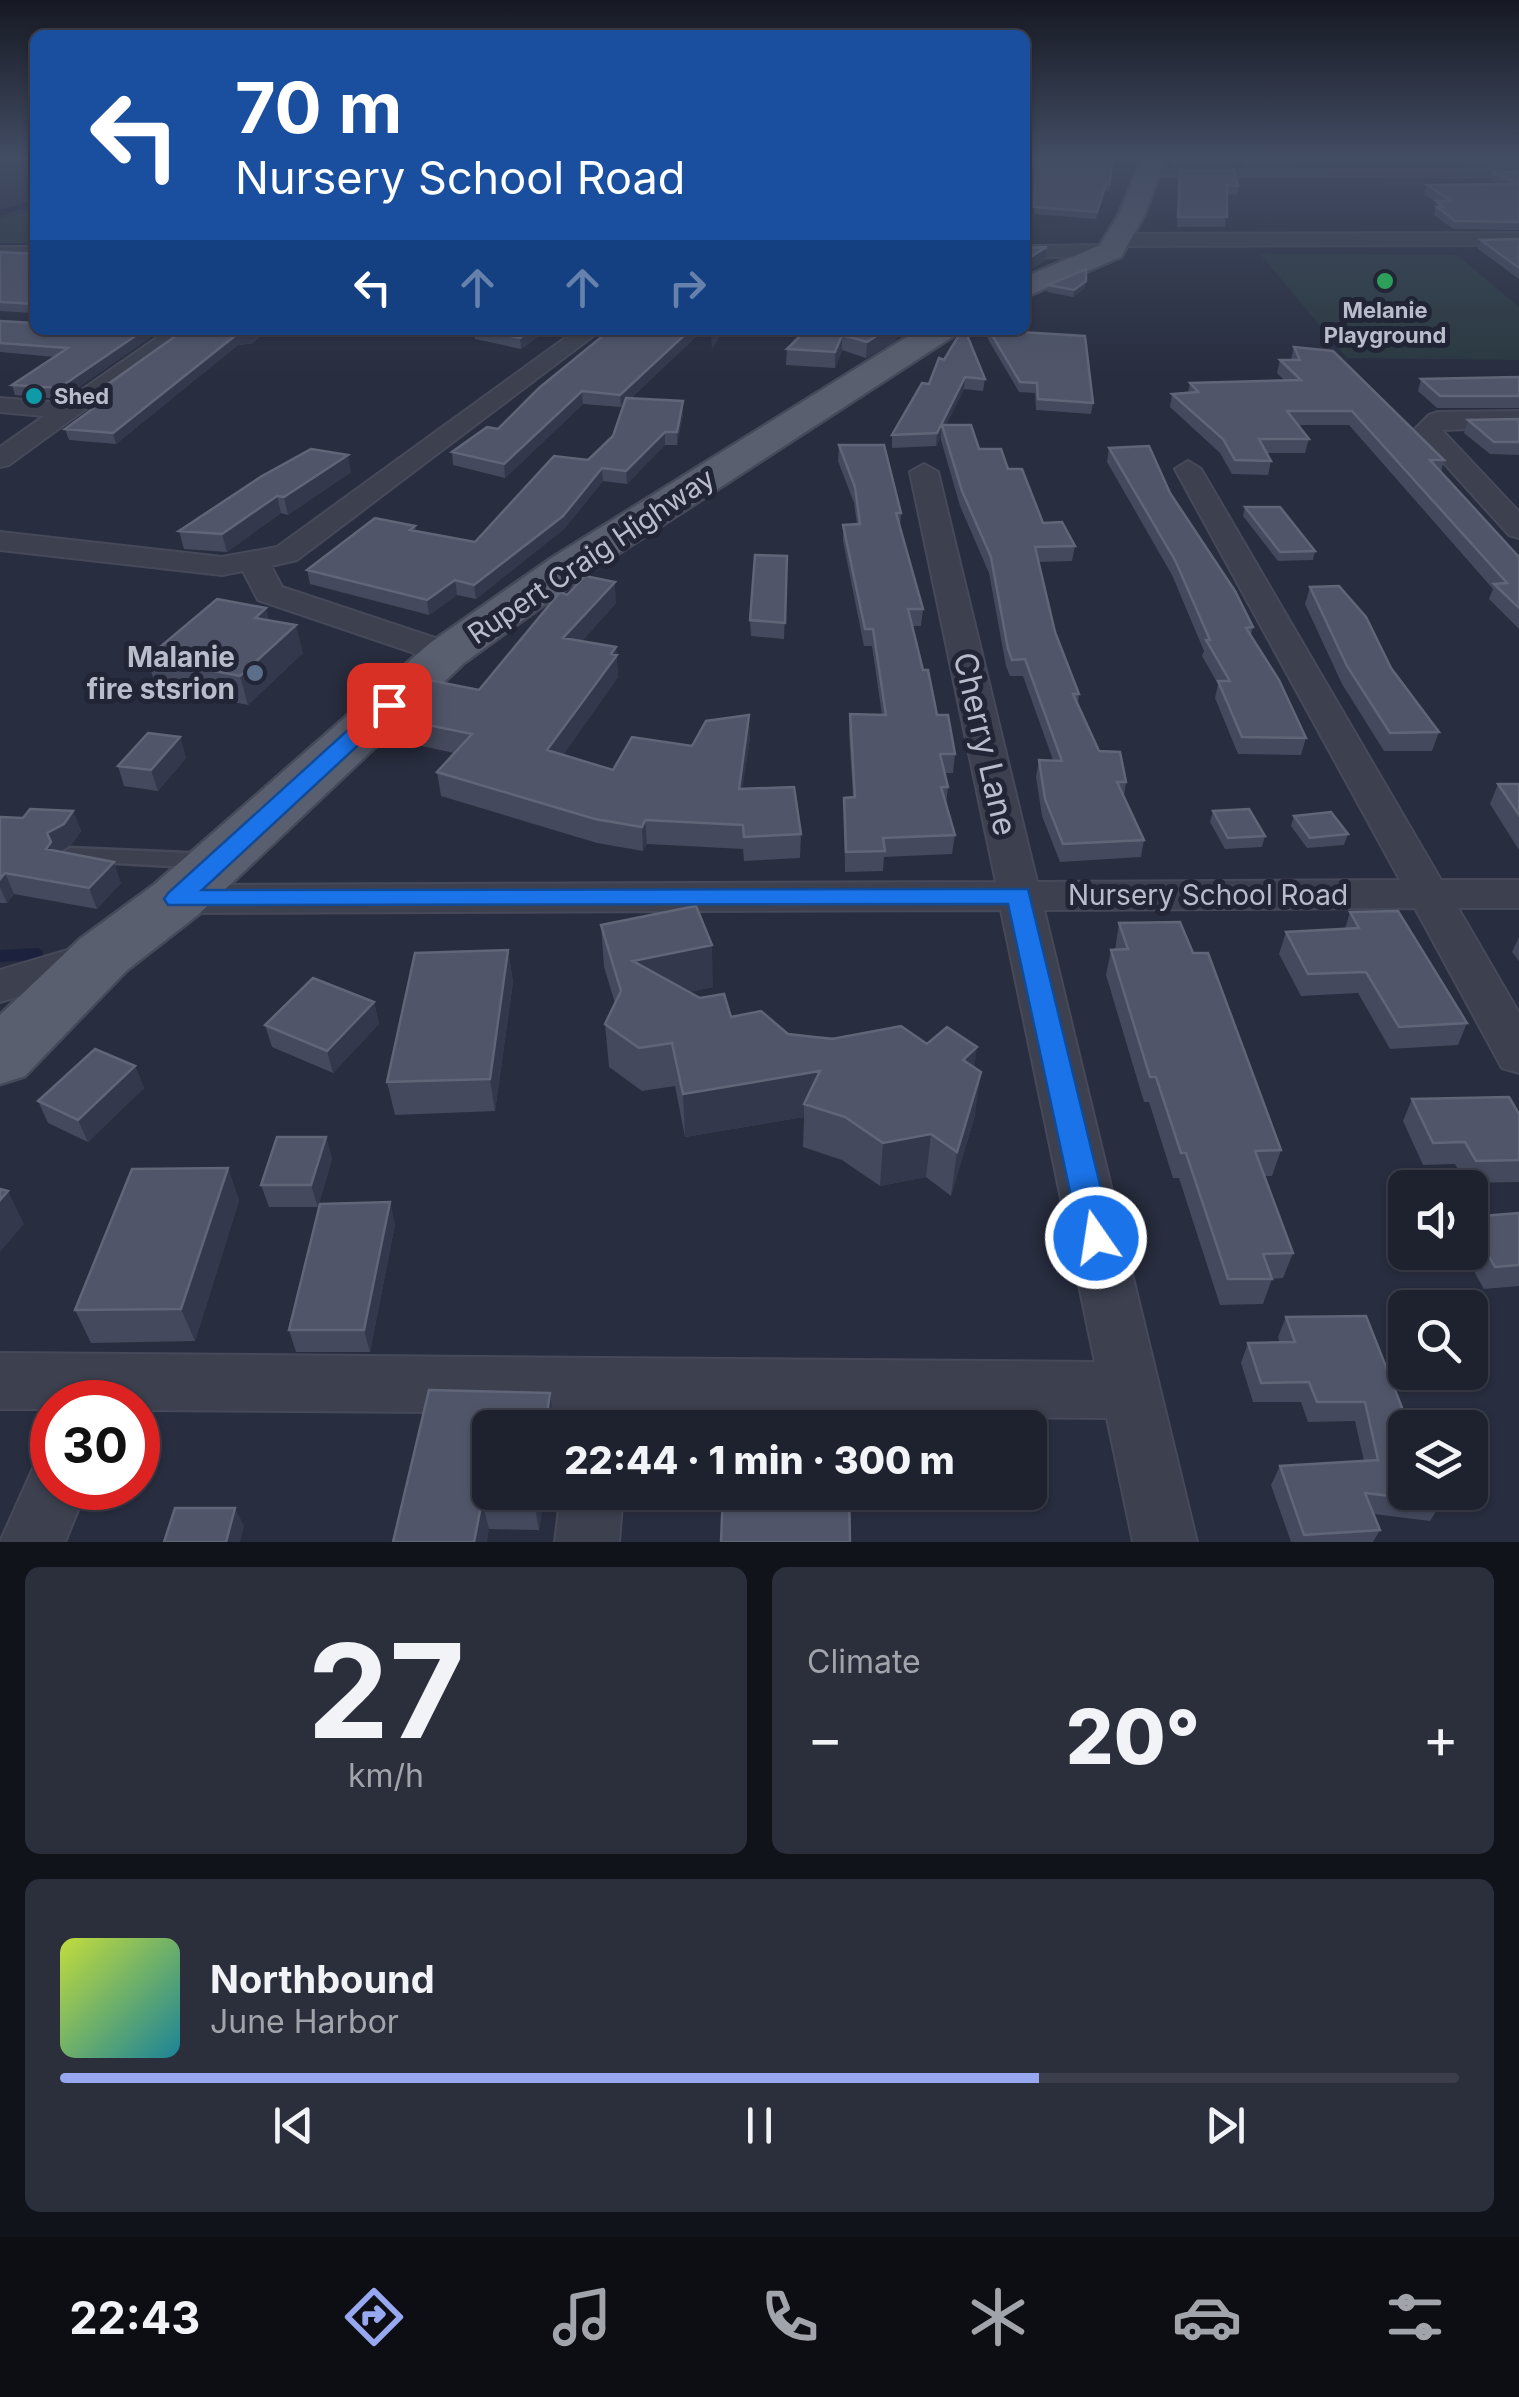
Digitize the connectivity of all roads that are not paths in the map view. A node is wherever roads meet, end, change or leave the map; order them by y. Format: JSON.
{"nodes":[{"id":1,"x":1122,"y":231,"type":"edge"},
{"id":2,"x":1519,"y":238,"type":"edge"},
{"id":3,"x":1116,"y":245,"type":"junction"},
{"id":4,"x":1030,"y":252,"type":"edge"},
{"id":5,"x":0,"y":253,"type":"edge"},
{"id":6,"x":30,"y":253,"type":"edge"},
{"id":7,"x":1030,"y":286,"type":"edge"},
{"id":8,"x":176,"y":335,"type":"edge"},
{"id":9,"x":583,"y":335,"type":"edge"},
{"id":10,"x":933,"y":335,"type":"edge"},
{"id":11,"x":0,"y":405,"type":"edge"},
{"id":12,"x":68,"y":411,"type":"junction"},
{"id":13,"x":1519,"y":419,"type":"edge"},
{"id":14,"x":0,"y":458,"type":"edge"},
{"id":15,"x":1188,"y":468,"type":"dead end"},
{"id":16,"x":924,"y":472,"type":"dead end"},
{"id":17,"x":1519,"y":529,"type":"edge"},
{"id":18,"x":0,"y":541,"type":"edge"},
{"id":19,"x":254,"y":562,"type":"junction"},
{"id":20,"x":447,"y":653,"type":"junction"},
{"id":21,"x":70,"y":855,"type":"edge"},
{"id":22,"x":216,"y":862,"type":"junction"},
{"id":23,"x":1428,"y":894,"type":"junction"},
{"id":24,"x":1519,"y":894,"type":"edge"},
{"id":25,"x":1019,"y":896,"type":"junction"},
{"id":26,"x":177,"y":899,"type":"junction"},
{"id":27,"x":103,"y":955,"type":"junction"},
{"id":28,"x":0,"y":986,"type":"edge"},
{"id":29,"x":1519,"y":1055,"type":"edge"},
{"id":30,"x":0,"y":1057,"type":"edge"},
{"id":31,"x":0,"y":1381,"type":"edge"},
{"id":32,"x":30,"y":1385,"type":"edge"},
{"id":33,"x":1131,"y":1390,"type":"junction"},
{"id":34,"x":160,"y":1395,"type":"edge"},
{"id":35,"x":601,"y":1406,"type":"edge"},
{"id":36,"x":46,"y":1510,"type":"edge"},
{"id":37,"x":590,"y":1510,"type":"edge"},
{"id":38,"x":32,"y":1542,"type":"edge"},
{"id":39,"x":587,"y":1542,"type":"edge"},
{"id":40,"x":1165,"y":1542,"type":"edge"}],
"edges":[{"from":1,"to":3,"type":"main road"},
{"from":2,"to":3,"type":"street"},
{"from":3,"to":4,"type":"street"},
{"from":3,"to":7,"type":"main road"},
{"from":5,"to":6,"type":"street"},
{"from":8,"to":12,"type":"street"},
{"from":9,"to":19,"type":"street"},
{"from":10,"to":20,"type":"main road","name":"Rupert Craig Highway"},
{"from":11,"to":12,"type":"street"},
{"from":12,"to":14,"type":"street"},
{"from":13,"to":17,"type":"street"},
{"from":15,"to":23,"type":"street"},
{"from":16,"to":25,"type":"street","name":"Cherry Lane"},
{"from":18,"to":19,"type":"street"},
{"from":19,"to":20,"type":"street"},
{"from":20,"to":22,"type":"main road","name":"Rupert Craig Highway"},
{"from":21,"to":22,"type":"lane"},
{"from":22,"to":26,"type":"main road","name":"Rupert Craig Highway"},
{"from":23,"to":24,"type":"street","name":"Nursery School Road"},
{"from":23,"to":25,"type":"street","name":"Nursery School Road"},
{"from":23,"to":29,"type":"street"},
{"from":25,"to":26,"type":"street","name":"Nursery School Road"},
{"from":25,"to":33,"type":"street","name":"Cherry Lane"},
{"from":26,"to":27,"type":"main road","name":"Rupert Craig Highway"},
{"from":27,"to":28,"type":"street"},
{"from":27,"to":30,"type":"main road","name":"Rupert Craig Highway"},
{"from":31,"to":32,"type":"street"},
{"from":33,"to":35,"type":"street"},
{"from":33,"to":40,"type":"street","name":"Cherry Lane"},
{"from":34,"to":35,"type":"street"},
{"from":36,"to":38,"type":"street"},
{"from":37,"to":39,"type":"street"}]}
